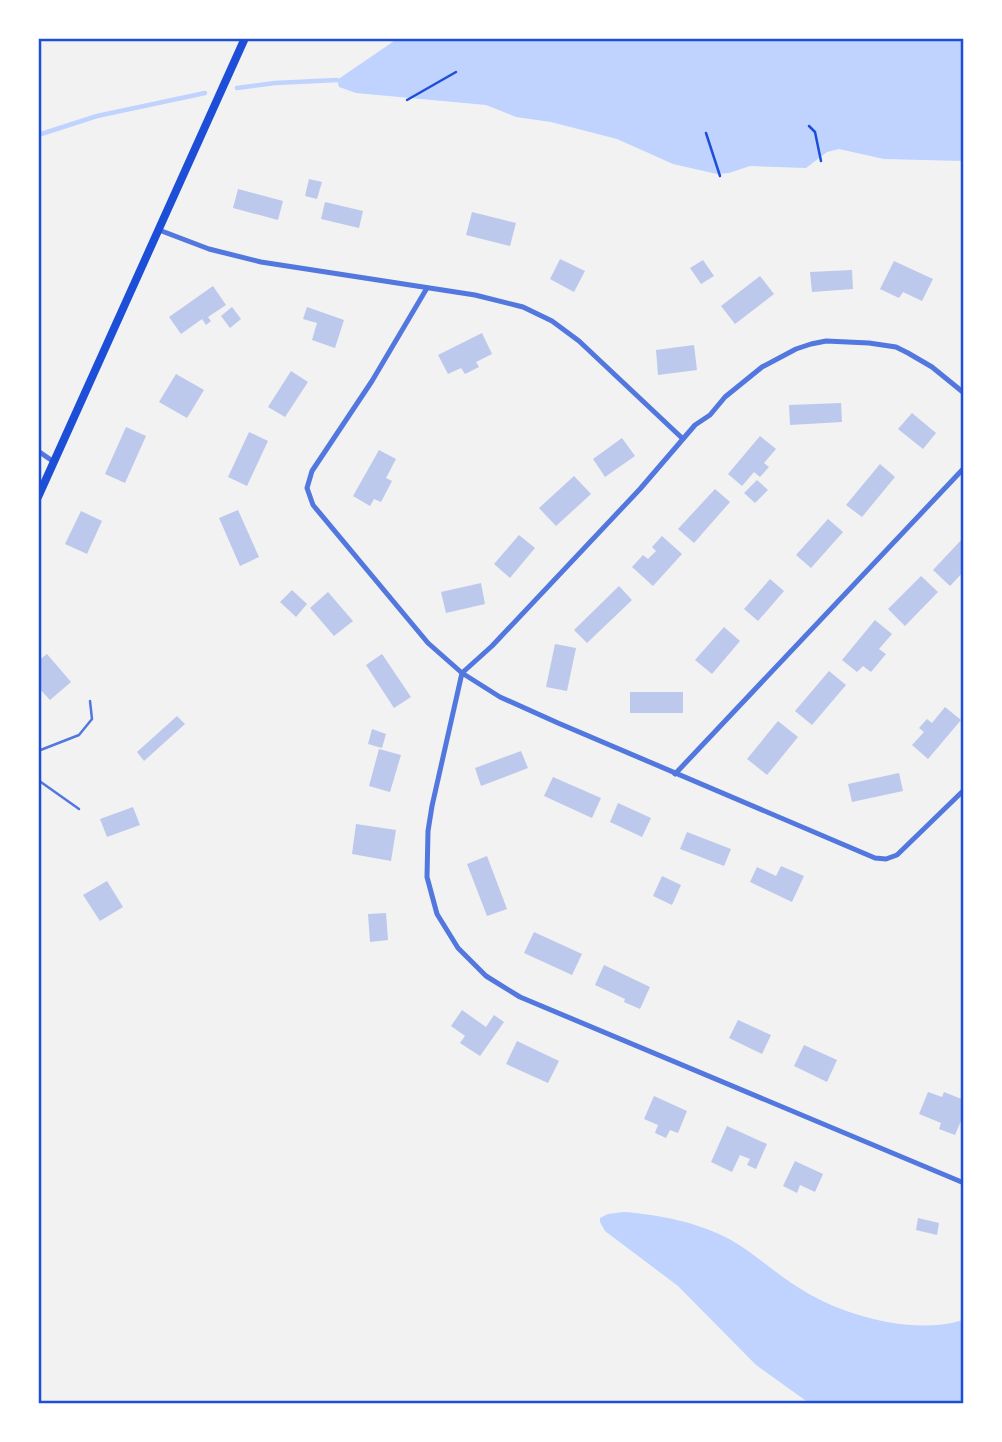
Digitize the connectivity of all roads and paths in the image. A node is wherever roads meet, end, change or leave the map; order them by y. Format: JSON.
{"nodes":[{"id":1,"x":246,"y":38,"type":"edge"},
{"id":2,"x":456,"y":72,"type":"dead end"},
{"id":3,"x":407,"y":100,"type":"dead end"},
{"id":4,"x":809,"y":126,"type":"dead end"},
{"id":5,"x":706,"y":133,"type":"dead end"},
{"id":6,"x":821,"y":162,"type":"dead end"},
{"id":7,"x":720,"y":176,"type":"dead end"},
{"id":8,"x":159,"y":230,"type":"junction"},
{"id":9,"x":427,"y":288,"type":"junction"},
{"id":10,"x":964,"y":393,"type":"edge"},
{"id":11,"x":682,"y":438,"type":"junction"},
{"id":12,"x":38,"y":451,"type":"edge"},
{"id":13,"x":54,"y":462,"type":"junction"},
{"id":14,"x":964,"y":468,"type":"edge"},
{"id":15,"x":38,"y":498,"type":"edge"},
{"id":16,"x":462,"y":673,"type":"junction"},
{"id":17,"x":90,"y":701,"type":"dead end"},
{"id":18,"x":38,"y":751,"type":"edge"},
{"id":19,"x":675,"y":774,"type":"junction"},
{"id":20,"x":38,"y":780,"type":"edge"},
{"id":21,"x":964,"y":790,"type":"edge"},
{"id":22,"x":79,"y":809,"type":"dead end"},
{"id":23,"x":964,"y":1183,"type":"edge"}],
"edges":[{"from":1,"to":8,"type":"main road"},
{"from":2,"to":3,"type":"path"},
{"from":4,"to":6,"type":"path"},
{"from":5,"to":7,"type":"path"},
{"from":8,"to":9,"type":"street"},
{"from":8,"to":13,"type":"main road"},
{"from":9,"to":11,"type":"street"},
{"from":9,"to":16,"type":"street"},
{"from":10,"to":11,"type":"street"},
{"from":11,"to":16,"type":"street"},
{"from":12,"to":13,"type":"street"},
{"from":13,"to":15,"type":"main road"},
{"from":14,"to":19,"type":"street"},
{"from":16,"to":19,"type":"street"},
{"from":16,"to":23,"type":"street"},
{"from":17,"to":18,"type":"lane"},
{"from":19,"to":21,"type":"street"},
{"from":20,"to":22,"type":"lane"}]}
